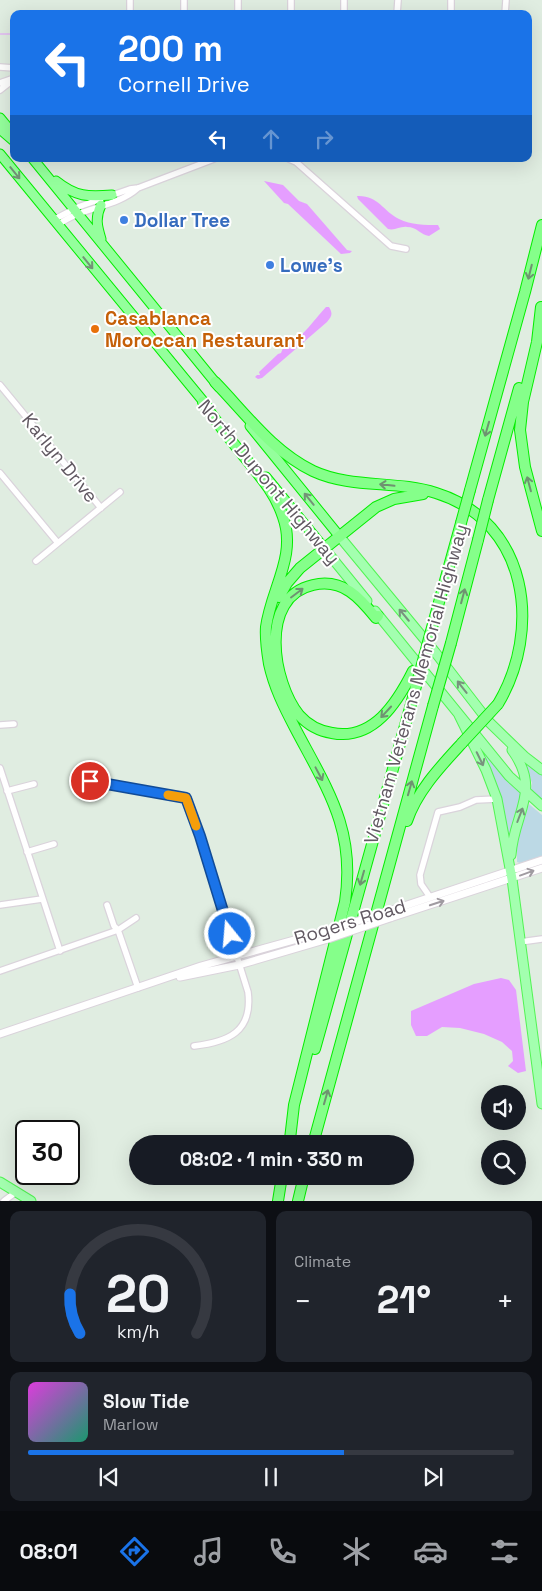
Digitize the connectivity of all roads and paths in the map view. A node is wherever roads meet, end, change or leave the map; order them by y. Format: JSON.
{"nodes":[{"id":1,"x":10,"y":81,"type":"edge"},
{"id":2,"x":0,"y":90,"type":"edge"},
{"id":3,"x":0,"y":118,"type":"edge"},
{"id":4,"x":0,"y":129,"type":"edge"},
{"id":5,"x":10,"y":130,"type":"edge"},
{"id":6,"x":10,"y":138,"type":"edge"},
{"id":7,"x":0,"y":154,"type":"edge"},
{"id":8,"x":36,"y":162,"type":"edge"},
{"id":9,"x":206,"y":162,"type":"edge"},
{"id":10,"x":296,"y":162,"type":"edge"},
{"id":11,"x":43,"y":171,"type":"junction"},
{"id":12,"x":138,"y":188,"type":"junction"},
{"id":13,"x":112,"y":195,"type":"junction"},
{"id":14,"x":101,"y":205,"type":"junction"},
{"id":15,"x":76,"y":211,"type":"junction"},
{"id":16,"x":56,"y":222,"type":"junction"},
{"id":17,"x":542,"y":225,"type":"edge"},
{"id":18,"x":102,"y":244,"type":"junction"},
{"id":19,"x":406,"y":249,"type":"dead end"},
{"id":20,"x":542,"y":306,"type":"edge"},
{"id":21,"x":215,"y":382,"type":"junction"},
{"id":22,"x":0,"y":385,"type":"edge"},
{"id":23,"x":203,"y":402,"type":"junction"},
{"id":24,"x":0,"y":473,"type":"edge"},
{"id":25,"x":120,"y":492,"type":"dead end"},
{"id":26,"x":451,"y":499,"type":"junction"},
{"id":27,"x":100,"y":508,"type":"junction"},
{"id":28,"x":542,"y":531,"type":"edge"},
{"id":29,"x":340,"y":537,"type":"junction"},
{"id":30,"x":58,"y":543,"type":"junction"},
{"id":31,"x":324,"y":548,"type":"junction"},
{"id":32,"x":36,"y":561,"type":"dead end"},
{"id":33,"x":378,"y":616,"type":"junction"},
{"id":34,"x":267,"y":652,"type":"junction"},
{"id":35,"x":415,"y":675,"type":"junction"},
{"id":36,"x":459,"y":715,"type":"junction"},
{"id":37,"x":489,"y":722,"type":"junction"},
{"id":38,"x":0,"y":724,"type":"edge"},
{"id":39,"x":14,"y":724,"type":"dead end"},
{"id":40,"x":0,"y":768,"type":"edge"},
{"id":41,"x":542,"y":770,"type":"edge"},
{"id":42,"x":79,"y":782,"type":"dead end"},
{"id":43,"x":34,"y":784,"type":"dead end"},
{"id":44,"x":7,"y":791,"type":"junction"},
{"id":45,"x":528,"y":795,"type":"junction"},
{"id":46,"x":497,"y":799,"type":"junction"},
{"id":47,"x":542,"y":806,"type":"edge"},
{"id":48,"x":54,"y":844,"type":"dead end"},
{"id":49,"x":27,"y":852,"type":"junction"},
{"id":50,"x":542,"y":860,"type":"edge"},
{"id":51,"x":542,"y":868,"type":"edge"},
{"id":52,"x":511,"y":875,"type":"junction"},
{"id":53,"x":384,"y":885,"type":"junction"},
{"id":54,"x":430,"y":897,"type":"junction"},
{"id":55,"x":42,"y":899,"type":"junction"},
{"id":56,"x":0,"y":905,"type":"edge"},
{"id":57,"x":107,"y":905,"type":"dead end"},
{"id":58,"x":136,"y":918,"type":"dead end"},
{"id":59,"x":118,"y":930,"type":"junction"},
{"id":60,"x":542,"y":939,"type":"edge"},
{"id":61,"x":520,"y":942,"type":"junction"},
{"id":62,"x":60,"y":951,"type":"junction"},
{"id":63,"x":236,"y":956,"type":"junction"},
{"id":64,"x":239,"y":964,"type":"junction"},
{"id":65,"x":0,"y":970,"type":"edge"},
{"id":66,"x":157,"y":982,"type":"junction"},
{"id":67,"x":138,"y":988,"type":"junction"},
{"id":68,"x":0,"y":1034,"type":"edge"},
{"id":69,"x":194,"y":1046,"type":"dead end"},
{"id":70,"x":542,"y":1104,"type":"edge"},
{"id":71,"x":290,"y":1135,"type":"edge"},
{"id":72,"x":291,"y":1135,"type":"edge"},
{"id":73,"x":315,"y":1135,"type":"edge"},
{"id":74,"x":0,"y":1182,"type":"edge"},
{"id":75,"x":281,"y":1185,"type":"edge"},
{"id":76,"x":302,"y":1185,"type":"edge"},
{"id":77,"x":16,"y":1192,"type":"junction"},
{"id":78,"x":4,"y":1201,"type":"edge"},
{"id":79,"x":32,"y":1201,"type":"edge"},
{"id":80,"x":278,"y":1201,"type":"edge"},
{"id":81,"x":298,"y":1201,"type":"edge"}],
"edges":[{"from":1,"to":2,"type":"street"},
{"from":3,"to":5,"type":"highway"},
{"from":4,"to":6,"type":"highway"},
{"from":7,"to":16,"type":"highway","name":"North Dupont Highway","one_way":true},
{"from":8,"to":11,"type":"highway","name":"North Dupont Highway"},
{"from":9,"to":12,"type":"street"},
{"from":10,"to":19,"type":"street"},
{"from":11,"to":13,"type":"highway"},
{"from":11,"to":15,"type":"highway","name":"North Dupont Highway"},
{"from":12,"to":13,"type":"street"},
{"from":12,"to":14,"type":"street"},
{"from":13,"to":15,"type":"street"},
{"from":14,"to":15,"type":"street"},
{"from":14,"to":18,"type":"highway"},
{"from":15,"to":16,"type":"street"},
{"from":15,"to":18,"type":"highway","name":"North Dupont Highway"},
{"from":16,"to":23,"type":"highway","name":"North Dupont Highway","one_way":true},
{"from":17,"to":35,"type":"highway","name":"Vietnam Veterans Memorial Highway","one_way":true,"bridge":true},
{"from":18,"to":21,"type":"highway","name":"North Dupont Highway"},
{"from":28,"to":20,"type":"highway","one_way":true},
{"from":53,"to":20,"type":"highway","name":"Vietnam Veterans Memorial Highway","one_way":true,"bridge":true},
{"from":26,"to":21,"type":"highway","one_way":true},
{"from":29,"to":21,"type":"highway","name":"North Dupont Highway","one_way":true},
{"from":22,"to":27,"type":"street","name":"Karlyn Drive"},
{"from":23,"to":31,"type":"highway","name":"North Dupont Highway"},
{"from":23,"to":34,"type":"highway"},
{"from":24,"to":30,"type":"street"},
{"from":25,"to":27,"type":"street"},
{"from":26,"to":29,"type":"highway"},
{"from":26,"to":53,"type":"highway","bridge":true},
{"from":27,"to":30,"type":"street"},
{"from":29,"to":31,"type":"highway"},
{"from":37,"to":29,"type":"main road","name":"North Dupont Highway","one_way":true},
{"from":30,"to":32,"type":"street"},
{"from":31,"to":33,"type":"main road","name":"North Dupont Highway"},
{"from":31,"to":34,"type":"highway"},
{"from":35,"to":33,"type":"highway","one_way":true},
{"from":33,"to":36,"type":"main road","name":"North Dupont Highway"},
{"from":34,"to":71,"type":"highway","one_way":true},
{"from":35,"to":72,"type":"highway","name":"Vietnam Veterans Memorial Highway","one_way":true},
{"from":36,"to":45,"type":"main road","name":"North Dupont Highway"},
{"from":36,"to":46,"type":"main road","one_way":true},
{"from":37,"to":41,"type":"main road","name":"North Dupont Highway"},
{"from":37,"to":45,"type":"main road"},
{"from":38,"to":39,"type":"street"},
{"from":40,"to":44,"type":"street"},
{"from":42,"to":63,"type":"street"},
{"from":43,"to":44,"type":"street"},
{"from":44,"to":49,"type":"street"},
{"from":45,"to":47,"type":"main road","name":"North Dupont Highway"},
{"from":52,"to":45,"type":"main road","one_way":true},
{"from":46,"to":52,"type":"main road"},
{"from":46,"to":54,"type":"street"},
{"from":48,"to":49,"type":"street"},
{"from":49,"to":55,"type":"street"},
{"from":50,"to":52,"type":"street","name":"Rogers Road"},
{"from":52,"to":51,"type":"street","name":"Rogers Road","one_way":true},
{"from":52,"to":54,"type":"street","name":"Rogers Road"},
{"from":52,"to":61,"type":"main road"},
{"from":64,"to":52,"type":"street","name":"Rogers Road","one_way":true,"bridge":true},
{"from":73,"to":53,"type":"highway","name":"Vietnam Veterans Memorial Highway","one_way":true},
{"from":54,"to":63,"type":"street","name":"Rogers Road","bridge":true},
{"from":55,"to":56,"type":"street"},
{"from":55,"to":62,"type":"street"},
{"from":57,"to":59,"type":"street"},
{"from":58,"to":59,"type":"street"},
{"from":59,"to":62,"type":"street"},
{"from":59,"to":67,"type":"street"},
{"from":60,"to":61,"type":"street"},
{"from":61,"to":70,"type":"main road"},
{"from":62,"to":65,"type":"street"},
{"from":63,"to":64,"type":"street"},
{"from":63,"to":66,"type":"street","name":"Rogers Road"},
{"from":64,"to":66,"type":"street","name":"Rogers Road"},
{"from":64,"to":69,"type":"street"},
{"from":66,"to":67,"type":"street","name":"Rogers Road"},
{"from":67,"to":68,"type":"street","name":"Rogers Road"},
{"from":74,"to":77,"type":"main road"},
{"from":75,"to":80,"type":"highway"},
{"from":76,"to":81,"type":"highway"},
{"from":77,"to":78,"type":"street"},
{"from":77,"to":79,"type":"main road"}]}
